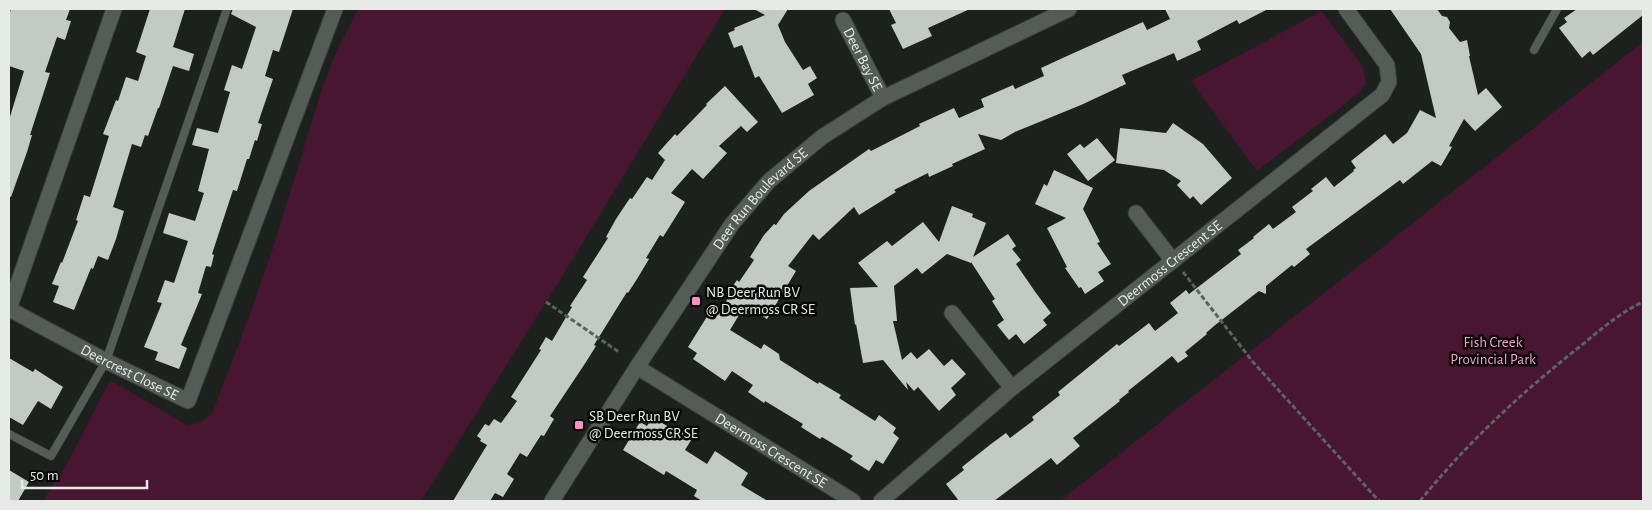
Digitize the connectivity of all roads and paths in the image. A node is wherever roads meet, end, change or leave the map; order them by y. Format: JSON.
{"nodes":[{"id":1,"x":114,"y":9,"type":"edge"},
{"id":2,"x":227,"y":9,"type":"edge"},
{"id":3,"x":334,"y":9,"type":"edge"},
{"id":4,"x":1069,"y":9,"type":"edge"},
{"id":5,"x":1346,"y":9,"type":"edge"},
{"id":6,"x":1557,"y":9,"type":"edge"},
{"id":7,"x":843,"y":20,"type":"dead end"},
{"id":8,"x":1534,"y":50,"type":"dead end"},
{"id":9,"x":884,"y":98,"type":"junction"},
{"id":10,"x":1136,"y":213,"type":"dead end"},
{"id":11,"x":1173,"y":261,"type":"junction"},
{"id":12,"x":546,"y":302,"type":"dead end"},
{"id":13,"x":1643,"y":302,"type":"edge"},
{"id":14,"x":952,"y":313,"type":"dead end"},
{"id":15,"x":619,"y":352,"type":"dead end"},
{"id":16,"x":106,"y":361,"type":"junction"},
{"id":17,"x":638,"y":367,"type":"junction"},
{"id":18,"x":1012,"y":388,"type":"junction"},
{"id":19,"x":9,"y":434,"type":"edge"},
{"id":20,"x":552,"y":501,"type":"edge"},
{"id":21,"x":853,"y":501,"type":"edge"},
{"id":22,"x":881,"y":501,"type":"edge"},
{"id":23,"x":1379,"y":501,"type":"edge"},
{"id":24,"x":1420,"y":501,"type":"edge"}],
"edges":[{"from":1,"to":16,"type":"street","name":"Deercrest Close SE"},
{"from":2,"to":16,"type":"lane"},
{"from":3,"to":16,"type":"street","name":"Deercrest Close SE"},
{"from":4,"to":9,"type":"street","name":"Deer Run Boulevard SE"},
{"from":5,"to":11,"type":"street","name":"Deermoss Crescent SE"},
{"from":6,"to":8,"type":"lane"},
{"from":7,"to":9,"type":"street","name":"Deer Bay SE"},
{"from":9,"to":17,"type":"street","name":"Deer Run Boulevard SE"},
{"from":10,"to":11,"type":"street"},
{"from":11,"to":18,"type":"street","name":"Deermoss Crescent SE"},
{"from":11,"to":23,"type":"path"},
{"from":12,"to":15,"type":"path"},
{"from":13,"to":24,"type":"path"},
{"from":14,"to":18,"type":"street"},
{"from":16,"to":19,"type":"lane"},
{"from":17,"to":20,"type":"street","name":"Deer Run Boulevard SE"},
{"from":17,"to":21,"type":"street","name":"Deermoss Crescent SE"},
{"from":18,"to":22,"type":"street","name":"Deermoss Crescent SE"}]}
